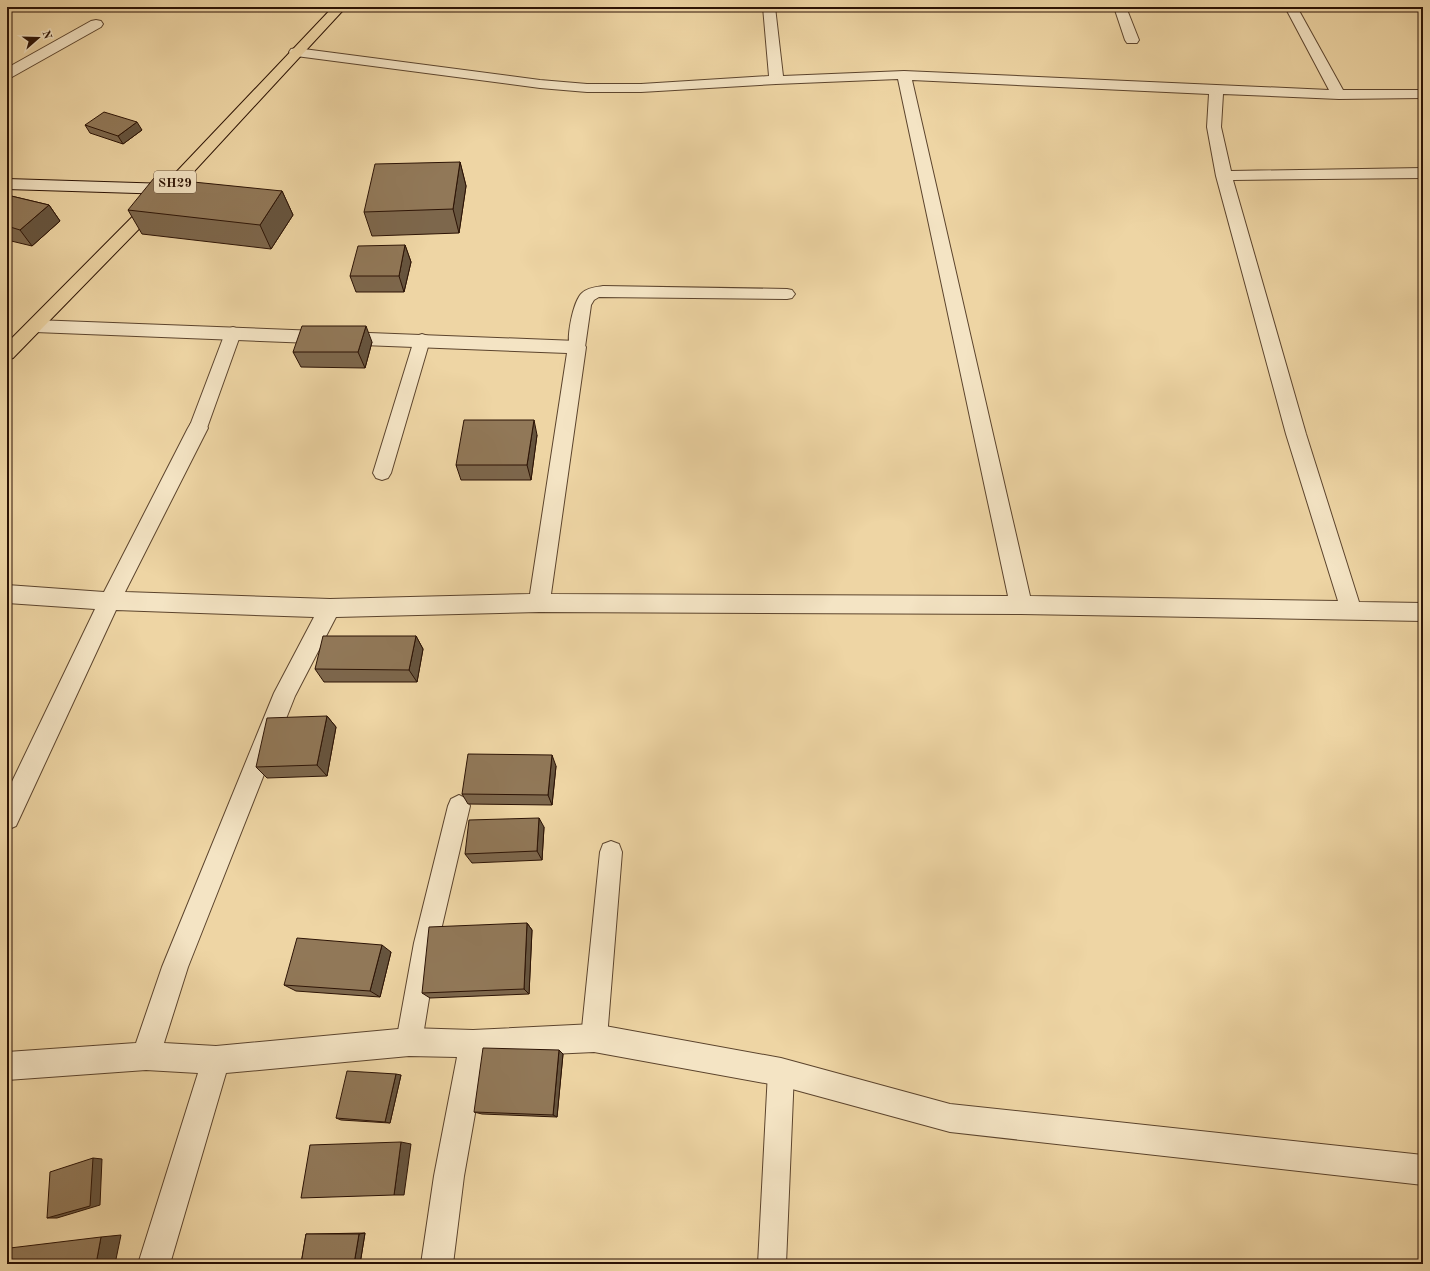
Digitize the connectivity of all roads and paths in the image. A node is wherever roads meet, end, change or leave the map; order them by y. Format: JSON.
{"nodes":[{"id":1,"x":340,"y":7,"type":"edge"},
{"id":2,"x":769,"y":7,"type":"edge"},
{"id":3,"x":1120,"y":7,"type":"edge"},
{"id":4,"x":1291,"y":7,"type":"edge"},
{"id":5,"x":96,"y":24,"type":"dead end"},
{"id":6,"x":1132,"y":40,"type":"dead end"},
{"id":7,"x":296,"y":52,"type":"junction"},
{"id":8,"x":7,"y":74,"type":"edge"},
{"id":9,"x":904,"y":75,"type":"junction"},
{"id":10,"x":776,"y":80,"type":"junction"},
{"id":11,"x":1216,"y":90,"type":"junction"},
{"id":12,"x":1423,"y":94,"type":"edge"},
{"id":13,"x":1339,"y":95,"type":"junction"},
{"id":14,"x":1423,"y":173,"type":"edge"},
{"id":15,"x":1224,"y":176,"type":"junction"},
{"id":16,"x":7,"y":184,"type":"edge"},
{"id":17,"x":169,"y":189,"type":"junction"},
{"id":18,"x":787,"y":294,"type":"dead end"},
{"id":19,"x":35,"y":326,"type":"junction"},
{"id":20,"x":233,"y":333,"type":"junction"},
{"id":21,"x":422,"y":340,"type":"junction"},
{"id":22,"x":577,"y":347,"type":"junction"},
{"id":23,"x":7,"y":354,"type":"edge"},
{"id":24,"x":198,"y":428,"type":"joint"},
{"id":25,"x":382,"y":473,"type":"dead end"},
{"id":26,"x":7,"y":594,"type":"edge"},
{"id":27,"x":110,"y":601,"type":"junction"},
{"id":28,"x":539,"y":603,"type":"junction"},
{"id":29,"x":1021,"y":605,"type":"junction"},
{"id":30,"x":330,"y":608,"type":"junction"},
{"id":31,"x":1351,"y":610,"type":"junction"},
{"id":32,"x":1423,"y":612,"type":"edge"},
{"id":33,"x":459,"y":806,"type":"dead end"},
{"id":34,"x":7,"y":818,"type":"edge"},
{"id":35,"x":611,"y":852,"type":"dead end"},
{"id":36,"x":594,"y":1038,"type":"junction"},
{"id":37,"x":409,"y":1042,"type":"junction"},
{"id":38,"x":473,"y":1044,"type":"junction"},
{"id":39,"x":146,"y":1056,"type":"junction"},
{"id":40,"x":216,"y":1060,"type":"junction"},
{"id":41,"x":7,"y":1066,"type":"edge"},
{"id":42,"x":781,"y":1072,"type":"junction"},
{"id":43,"x":1423,"y":1170,"type":"edge"},
{"id":44,"x":154,"y":1264,"type":"edge"},
{"id":45,"x":437,"y":1264,"type":"edge"},
{"id":46,"x":772,"y":1264,"type":"edge"}],
"edges":[{"from":1,"to":7,"type":"main road","number":"SH29"},
{"from":2,"to":10,"type":"street"},
{"from":3,"to":6,"type":"street"},
{"from":4,"to":13,"type":"street"},
{"from":5,"to":8,"type":"street"},
{"from":7,"to":10,"type":"street"},
{"from":7,"to":17,"type":"main road","number":"SH29"},
{"from":9,"to":10,"type":"street"},
{"from":9,"to":11,"type":"street"},
{"from":9,"to":29,"type":"street"},
{"from":11,"to":13,"type":"street"},
{"from":11,"to":15,"type":"street"},
{"from":12,"to":13,"type":"street"},
{"from":14,"to":15,"type":"street"},
{"from":15,"to":31,"type":"street"},
{"from":16,"to":17,"type":"street"},
{"from":17,"to":19,"type":"main road","number":"SH29"},
{"from":18,"to":22,"type":"lane"},
{"from":19,"to":20,"type":"street"},
{"from":19,"to":23,"type":"main road","number":"SH29"},
{"from":20,"to":21,"type":"street"},
{"from":20,"to":24,"type":"lane"},
{"from":21,"to":22,"type":"street"},
{"from":21,"to":25,"type":"lane"},
{"from":22,"to":28,"type":"street"},
{"from":24,"to":27,"type":"street"},
{"from":26,"to":27,"type":"street"},
{"from":27,"to":30,"type":"street"},
{"from":27,"to":34,"type":"street"},
{"from":28,"to":29,"type":"street"},
{"from":28,"to":30,"type":"street"},
{"from":29,"to":31,"type":"street"},
{"from":30,"to":39,"type":"street"},
{"from":31,"to":32,"type":"street"},
{"from":33,"to":37,"type":"lane"},
{"from":35,"to":36,"type":"lane"},
{"from":36,"to":38,"type":"street"},
{"from":36,"to":42,"type":"street"},
{"from":37,"to":38,"type":"street"},
{"from":37,"to":40,"type":"street"},
{"from":38,"to":45,"type":"street"},
{"from":39,"to":40,"type":"street"},
{"from":39,"to":41,"type":"street"},
{"from":40,"to":44,"type":"street"},
{"from":42,"to":43,"type":"street"},
{"from":42,"to":46,"type":"lane"}]}
